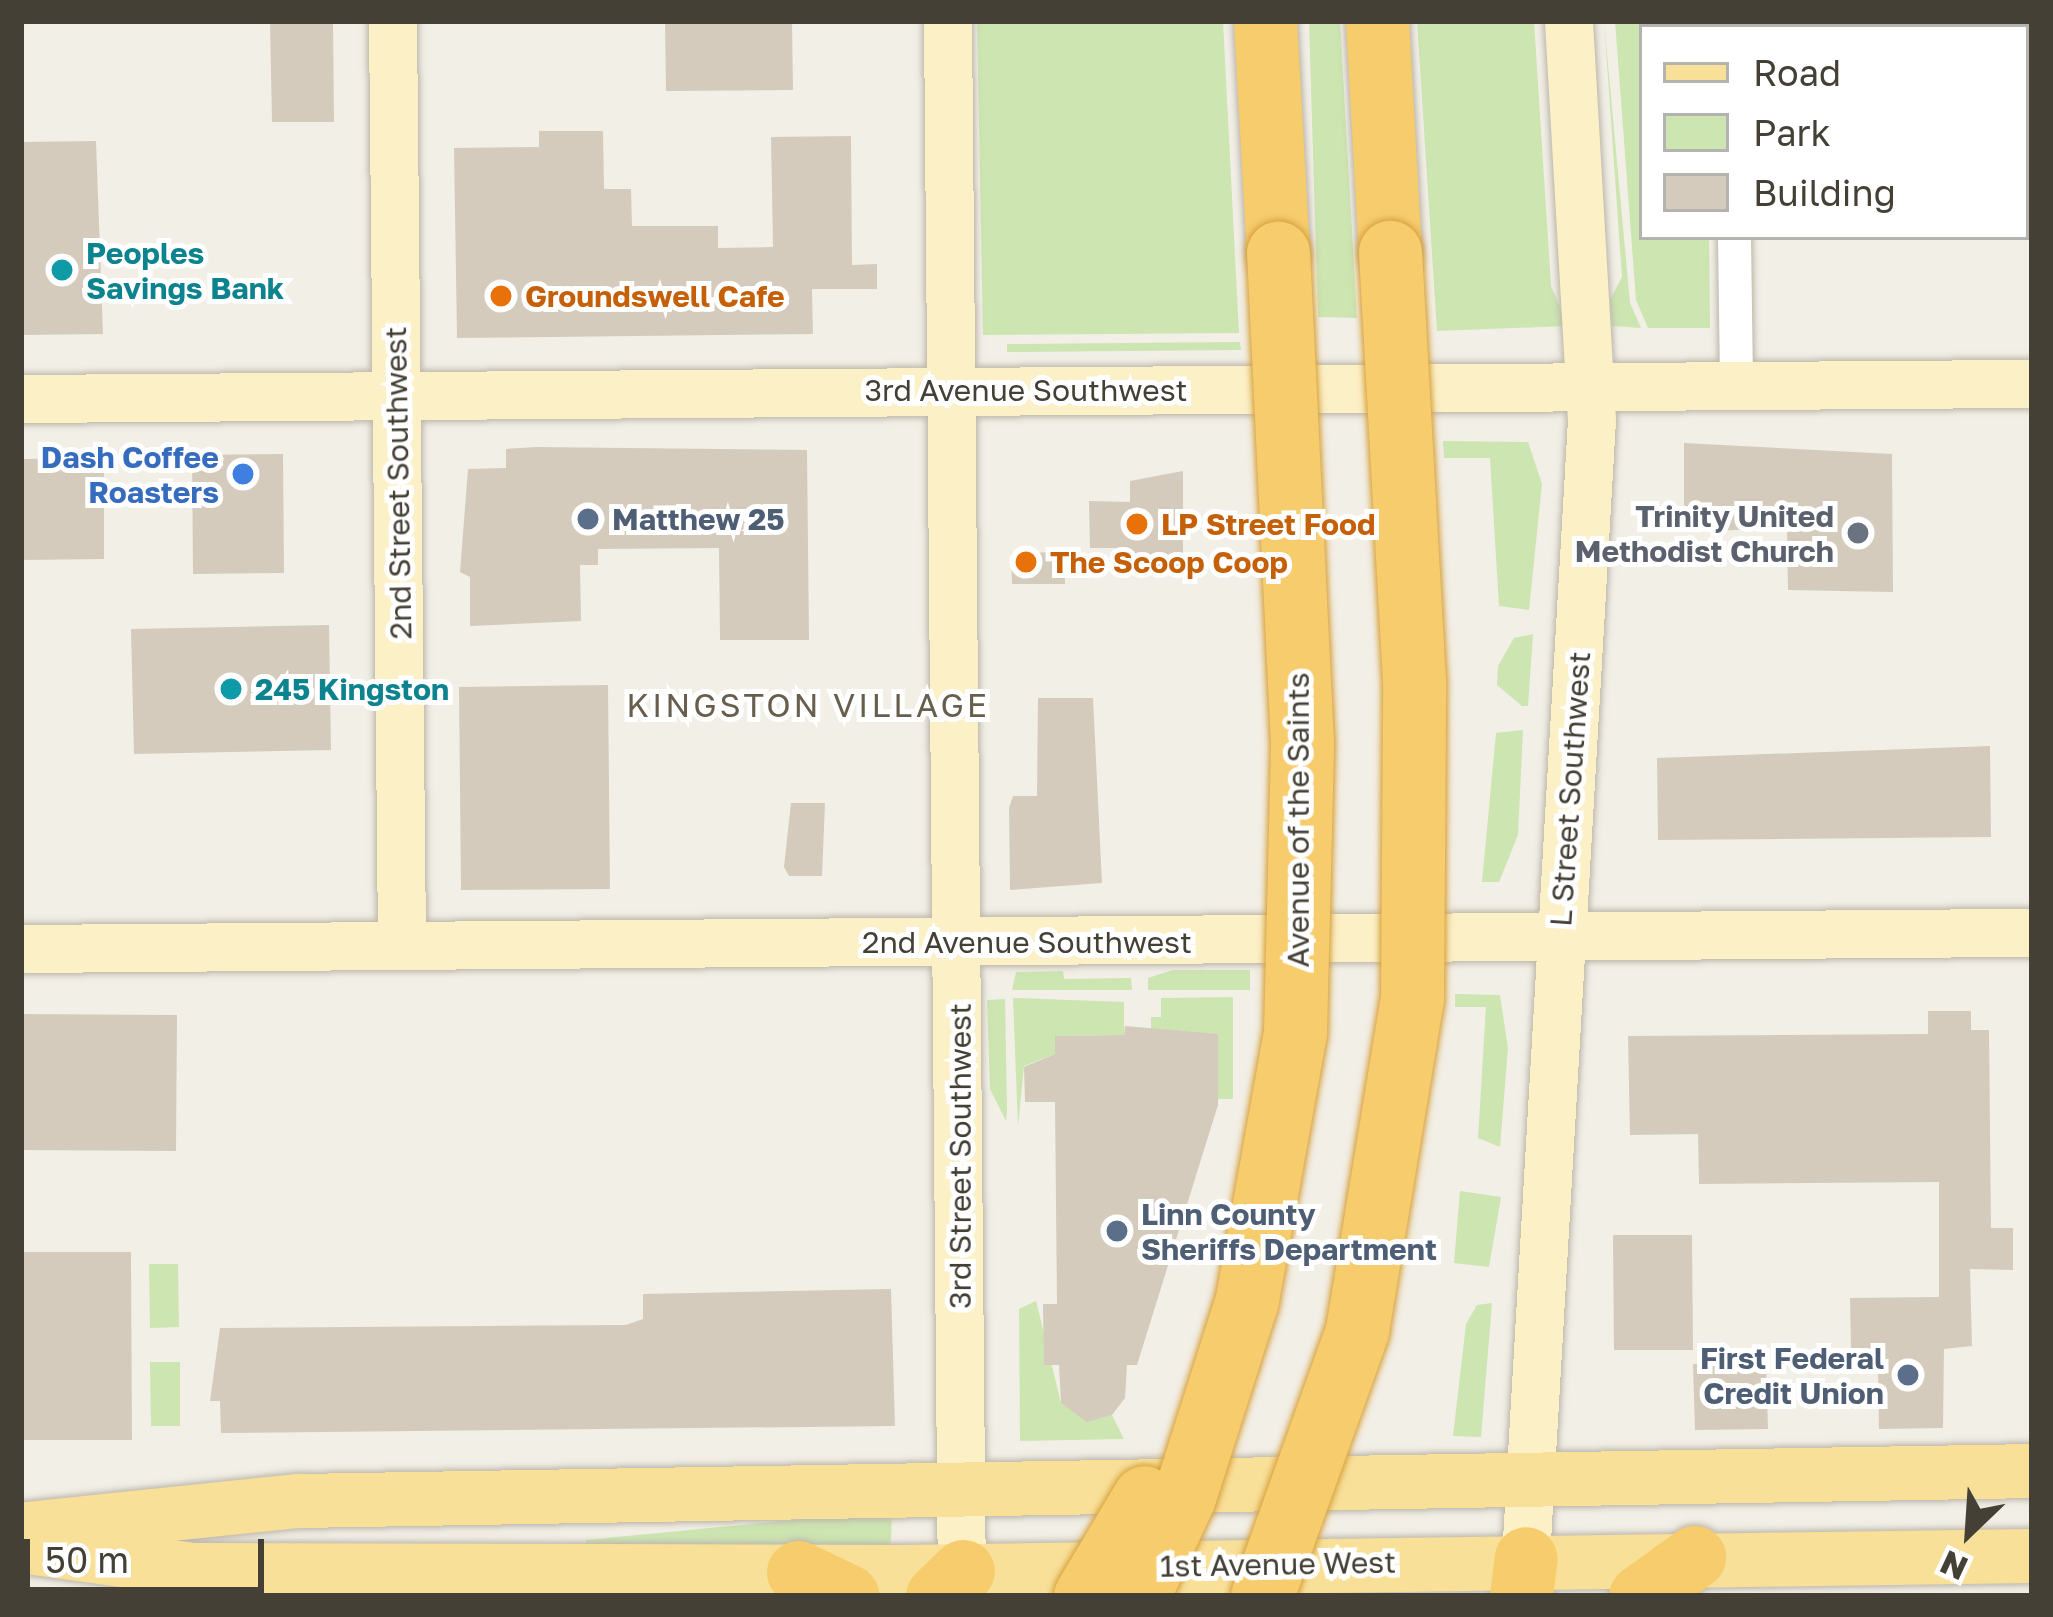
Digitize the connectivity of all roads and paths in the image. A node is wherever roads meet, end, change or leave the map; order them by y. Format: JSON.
{"nodes":[{"id":1,"x":393,"y":21,"type":"edge"},
{"id":2,"x":948,"y":21,"type":"edge"},
{"id":3,"x":1265,"y":21,"type":"edge"},
{"id":4,"x":1377,"y":21,"type":"edge"},
{"id":5,"x":1569,"y":21,"type":"edge"},
{"id":6,"x":1734,"y":240,"type":"edge"},
{"id":7,"x":1736,"y":383,"type":"junction"},
{"id":8,"x":2032,"y":384,"type":"edge"},
{"id":9,"x":1593,"y":386,"type":"junction"},
{"id":10,"x":951,"y":390,"type":"junction"},
{"id":11,"x":397,"y":398,"type":"junction"},
{"id":12,"x":21,"y":400,"type":"edge"},
{"id":13,"x":2032,"y":933,"type":"edge"},
{"id":14,"x":1559,"y":938,"type":"junction"},
{"id":15,"x":959,"y":943,"type":"junction"},
{"id":16,"x":402,"y":944,"type":"junction"},
{"id":17,"x":21,"y":949,"type":"edge"},
{"id":18,"x":1228,"y":1364,"type":"junction"},
{"id":19,"x":2032,"y":1471,"type":"edge"},
{"id":20,"x":1530,"y":1482,"type":"junction"},
{"id":21,"x":963,"y":1492,"type":"junction"},
{"id":22,"x":2032,"y":1520,"type":"edge"},
{"id":23,"x":21,"y":1530,"type":"edge"},
{"id":24,"x":21,"y":1546,"type":"edge"},
{"id":25,"x":2032,"y":1556,"type":"edge"},
{"id":26,"x":1694,"y":1557,"type":"junction"},
{"id":27,"x":1845,"y":1557,"type":"junction"},
{"id":28,"x":1524,"y":1577,"type":"edge"},
{"id":29,"x":823,"y":1584,"type":"edge"},
{"id":30,"x":954,"y":1588,"type":"edge"},
{"id":31,"x":1085,"y":1596,"type":"edge"},
{"id":32,"x":1138,"y":1596,"type":"edge"},
{"id":33,"x":1262,"y":1596,"type":"edge"},
{"id":34,"x":1640,"y":1596,"type":"edge"}],
"edges":[{"from":1,"to":11,"type":"main road","name":"2nd Street Southwest"},
{"from":2,"to":10,"type":"main road","name":"3rd Street Southwest"},
{"from":3,"to":18,"type":"highway","name":"Avenue of the Saints","bridge":true},
{"from":4,"to":33,"type":"highway","bridge":true},
{"from":5,"to":9,"type":"main road","name":"L Street Southwest"},
{"from":6,"to":7,"type":"street"},
{"from":7,"to":8,"type":"main road","name":"3rd Avenue Southwest"},
{"from":7,"to":9,"type":"main road","name":"3rd Avenue Southwest"},
{"from":9,"to":10,"type":"main road","name":"3rd Avenue Southwest"},
{"from":9,"to":14,"type":"main road","name":"L Street Southwest"},
{"from":10,"to":11,"type":"main road","name":"3rd Avenue Southwest"},
{"from":10,"to":15,"type":"main road","name":"3rd Street Southwest"},
{"from":11,"to":12,"type":"main road","name":"3rd Avenue Southwest"},
{"from":11,"to":16,"type":"main road","name":"2nd Street Southwest"},
{"from":13,"to":14,"type":"main road","name":"2nd Avenue Southwest"},
{"from":14,"to":15,"type":"main road","name":"2nd Avenue Southwest"},
{"from":14,"to":20,"type":"main road","name":"L Street Southwest"},
{"from":15,"to":16,"type":"main road","name":"2nd Avenue Southwest"},
{"from":15,"to":21,"type":"main road","name":"3rd Street Southwest"},
{"from":16,"to":17,"type":"main road","name":"2nd Avenue Southwest"},
{"from":18,"to":31,"type":"highway","bridge":true},
{"from":18,"to":32,"type":"highway","name":"Avenue of the Saints","bridge":true},
{"from":19,"to":20,"type":"main road"},
{"from":20,"to":21,"type":"main road"},
{"from":20,"to":28,"type":"main road","name":"L Street Southwest"},
{"from":21,"to":23,"type":"main road"},
{"from":21,"to":30,"type":"main road","name":"3rd Street Southwest"},
{"from":22,"to":27,"type":"main road"},
{"from":24,"to":29,"type":"main road","name":"1st Avenue West"},
{"from":25,"to":27,"type":"main road","name":"1st Avenue West"},
{"from":26,"to":27,"type":"main road","name":"1st Avenue West"},
{"from":26,"to":28,"type":"main road","name":"1st Avenue West"},
{"from":26,"to":34,"type":"highway"},
{"from":28,"to":30,"type":"main road","name":"1st Avenue West"},
{"from":29,"to":30,"type":"main road","name":"1st Avenue West"}]}
